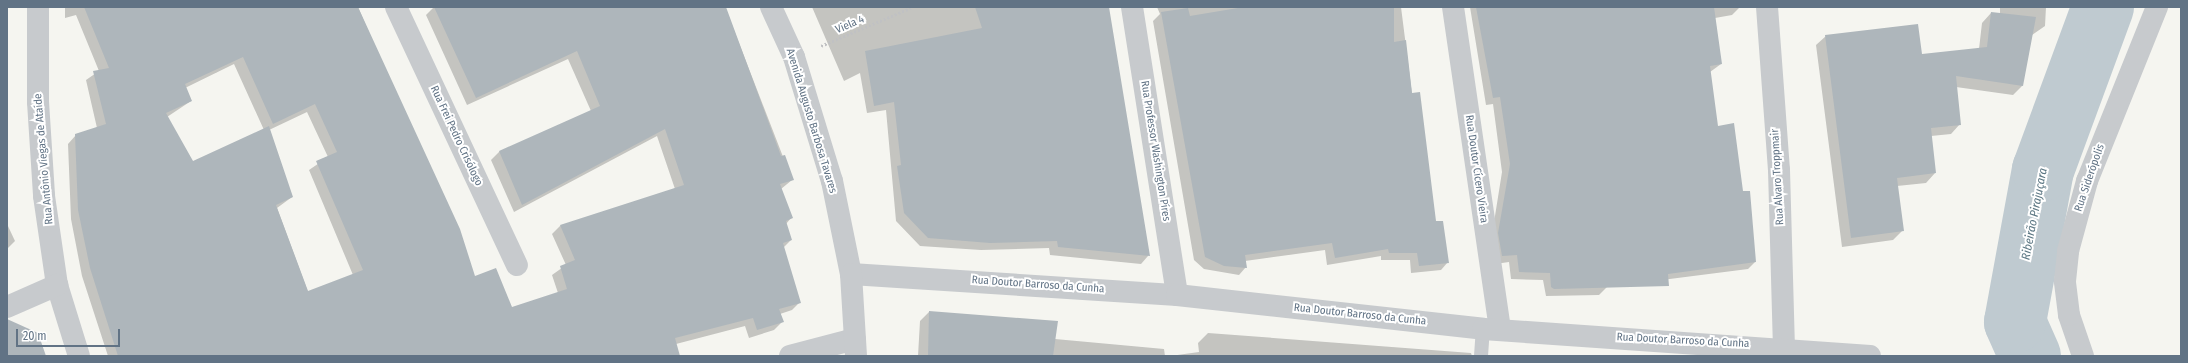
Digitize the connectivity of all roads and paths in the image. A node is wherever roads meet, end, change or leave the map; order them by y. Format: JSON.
{"nodes":[{"id":1,"x":38,"y":7,"type":"edge"},
{"id":2,"x":396,"y":7,"type":"edge"},
{"id":3,"x":771,"y":7,"type":"edge"},
{"id":4,"x":913,"y":7,"type":"edge"},
{"id":5,"x":1132,"y":7,"type":"edge"},
{"id":6,"x":1453,"y":7,"type":"edge"},
{"id":7,"x":1767,"y":7,"type":"edge"},
{"id":8,"x":2157,"y":7,"type":"edge"},
{"id":9,"x":794,"y":57,"type":"junction"},
{"id":10,"x":518,"y":265,"type":"dead end"},
{"id":11,"x":851,"y":274,"type":"junction"},
{"id":12,"x":57,"y":285,"type":"junction"},
{"id":13,"x":1177,"y":295,"type":"junction"},
{"id":14,"x":7,"y":307,"type":"edge"},
{"id":15,"x":1491,"y":329,"type":"junction"},
{"id":16,"x":1784,"y":347,"type":"junction"},
{"id":17,"x":856,"y":348,"type":"edge"},
{"id":18,"x":79,"y":356,"type":"edge"},
{"id":19,"x":790,"y":356,"type":"edge"},
{"id":20,"x":1481,"y":356,"type":"edge"},
{"id":21,"x":1870,"y":356,"type":"edge"},
{"id":22,"x":2083,"y":356,"type":"edge"}],
"edges":[{"from":1,"to":12,"type":"street","name":"Rua Antônio Viegas de Ataíde"},
{"from":2,"to":10,"type":"street","name":"Rua Frei Pedro Crisólogo"},
{"from":3,"to":9,"type":"street","name":"Avenida Augusto Barbosa Tavares"},
{"from":4,"to":9,"type":"path","name":"Viela 4"},
{"from":5,"to":13,"type":"street","name":"Rua Professor Washington Píres"},
{"from":6,"to":15,"type":"street","name":"Rua Doutor Cícero Vieira"},
{"from":7,"to":16,"type":"street","name":"Rua Alvaro Troppmair"},
{"from":8,"to":22,"type":"street","name":"Rua Siderópolis"},
{"from":9,"to":11,"type":"street","name":"Avenida Augusto Barbosa Tavares"},
{"from":11,"to":13,"type":"street","name":"Rua Doutor Barroso da Cunha"},
{"from":11,"to":17,"type":"street","name":"Avenida Augusto Barbosa Tavares"},
{"from":12,"to":14,"type":"street"},
{"from":12,"to":18,"type":"street","name":"Rua Antônio Viegas de Ataíde"},
{"from":13,"to":15,"type":"street","name":"Rua Doutor Barroso da Cunha"},
{"from":15,"to":16,"type":"street","name":"Rua Doutor Barroso da Cunha"},
{"from":15,"to":20,"type":"lane"},
{"from":16,"to":21,"type":"street","name":"Rua Doutor Barroso da Cunha"},
{"from":17,"to":19,"type":"street"}]}
